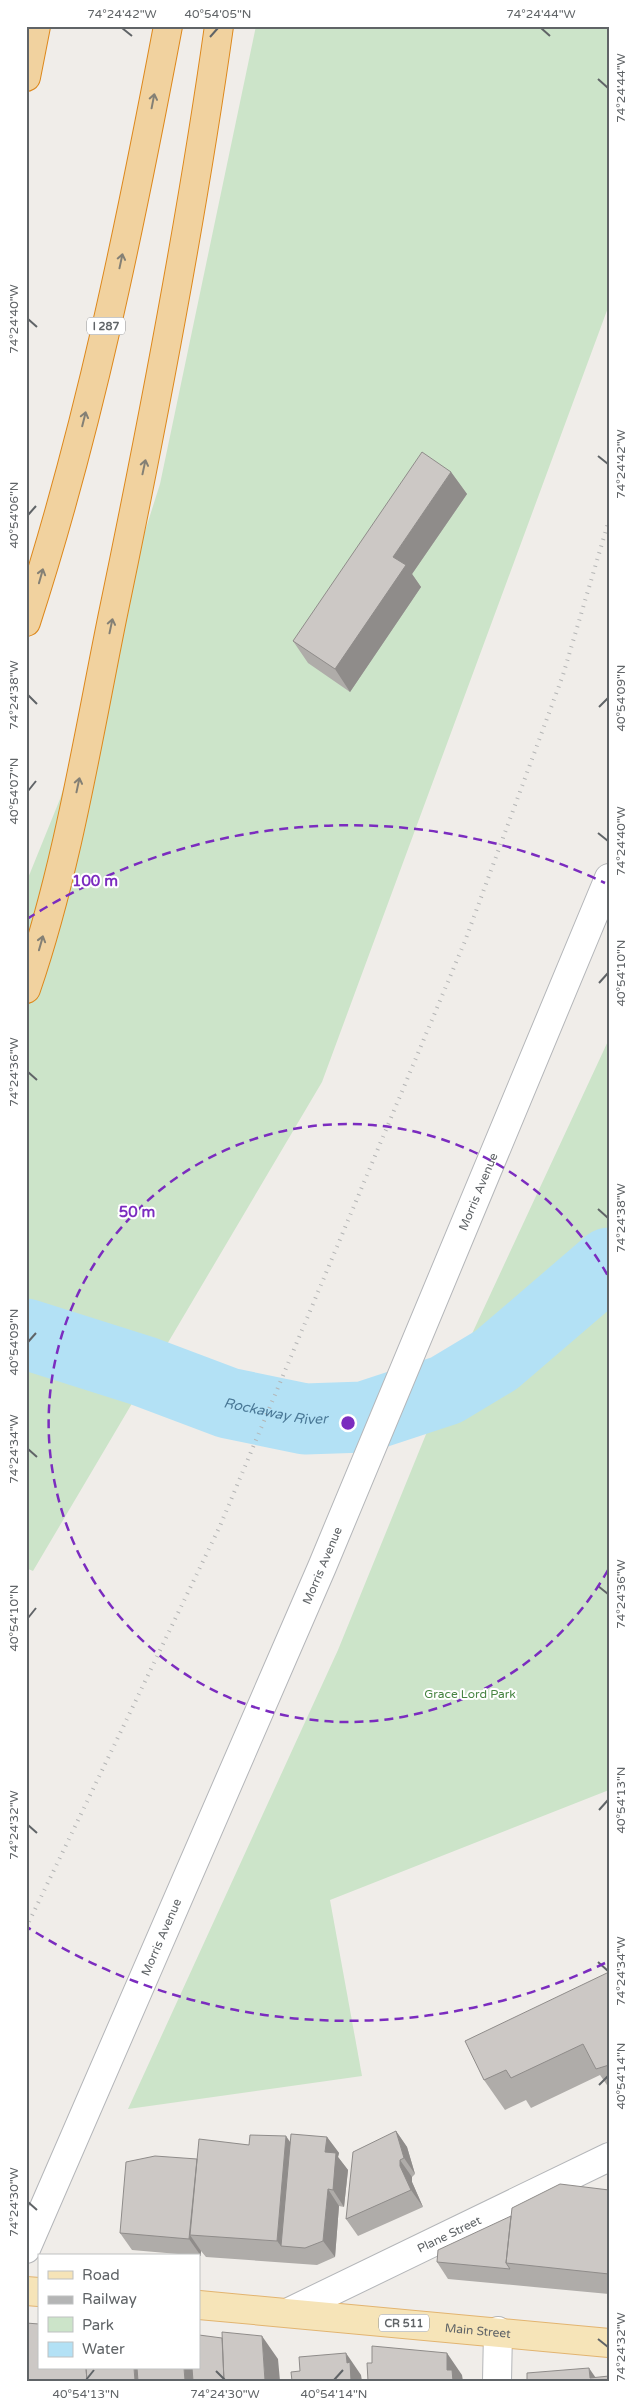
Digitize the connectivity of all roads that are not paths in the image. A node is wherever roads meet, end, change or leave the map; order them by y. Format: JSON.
{"nodes":[{"id":1,"x":36,"y":26,"type":"edge"},
{"id":2,"x":168,"y":26,"type":"edge"},
{"id":3,"x":219,"y":26,"type":"edge"},
{"id":4,"x":26,"y":77,"type":"edge"},
{"id":5,"x":26,"y":622,"type":"edge"},
{"id":6,"x":609,"y":878,"type":"edge"},
{"id":7,"x":26,"y":989,"type":"edge"},
{"id":8,"x":609,"y":2157,"type":"edge"},
{"id":9,"x":26,"y":2249,"type":"edge"},
{"id":10,"x":200,"y":2305,"type":"edge"},
{"id":11,"x":288,"y":2312,"type":"junction"},
{"id":12,"x":498,"y":2331,"type":"junction"},
{"id":13,"x":609,"y":2343,"type":"edge"},
{"id":14,"x":497,"y":2381,"type":"edge"}],
"edges":[{"from":1,"to":4,"type":"highway"},
{"from":5,"to":2,"type":"highway","number":"I 287","one_way":true},
{"from":7,"to":3,"type":"highway","one_way":true},
{"from":6,"to":9,"type":"street","name":"Morris Avenue"},
{"from":8,"to":11,"type":"street","name":"Plane Street"},
{"from":10,"to":11,"type":"main road","name":"Main Street","number":"CR 511"},
{"from":11,"to":12,"type":"main road","name":"Main Street","number":"CR 511"},
{"from":12,"to":13,"type":"main road","name":"Main Street","number":"CR 511"},
{"from":12,"to":14,"type":"street"}]}
